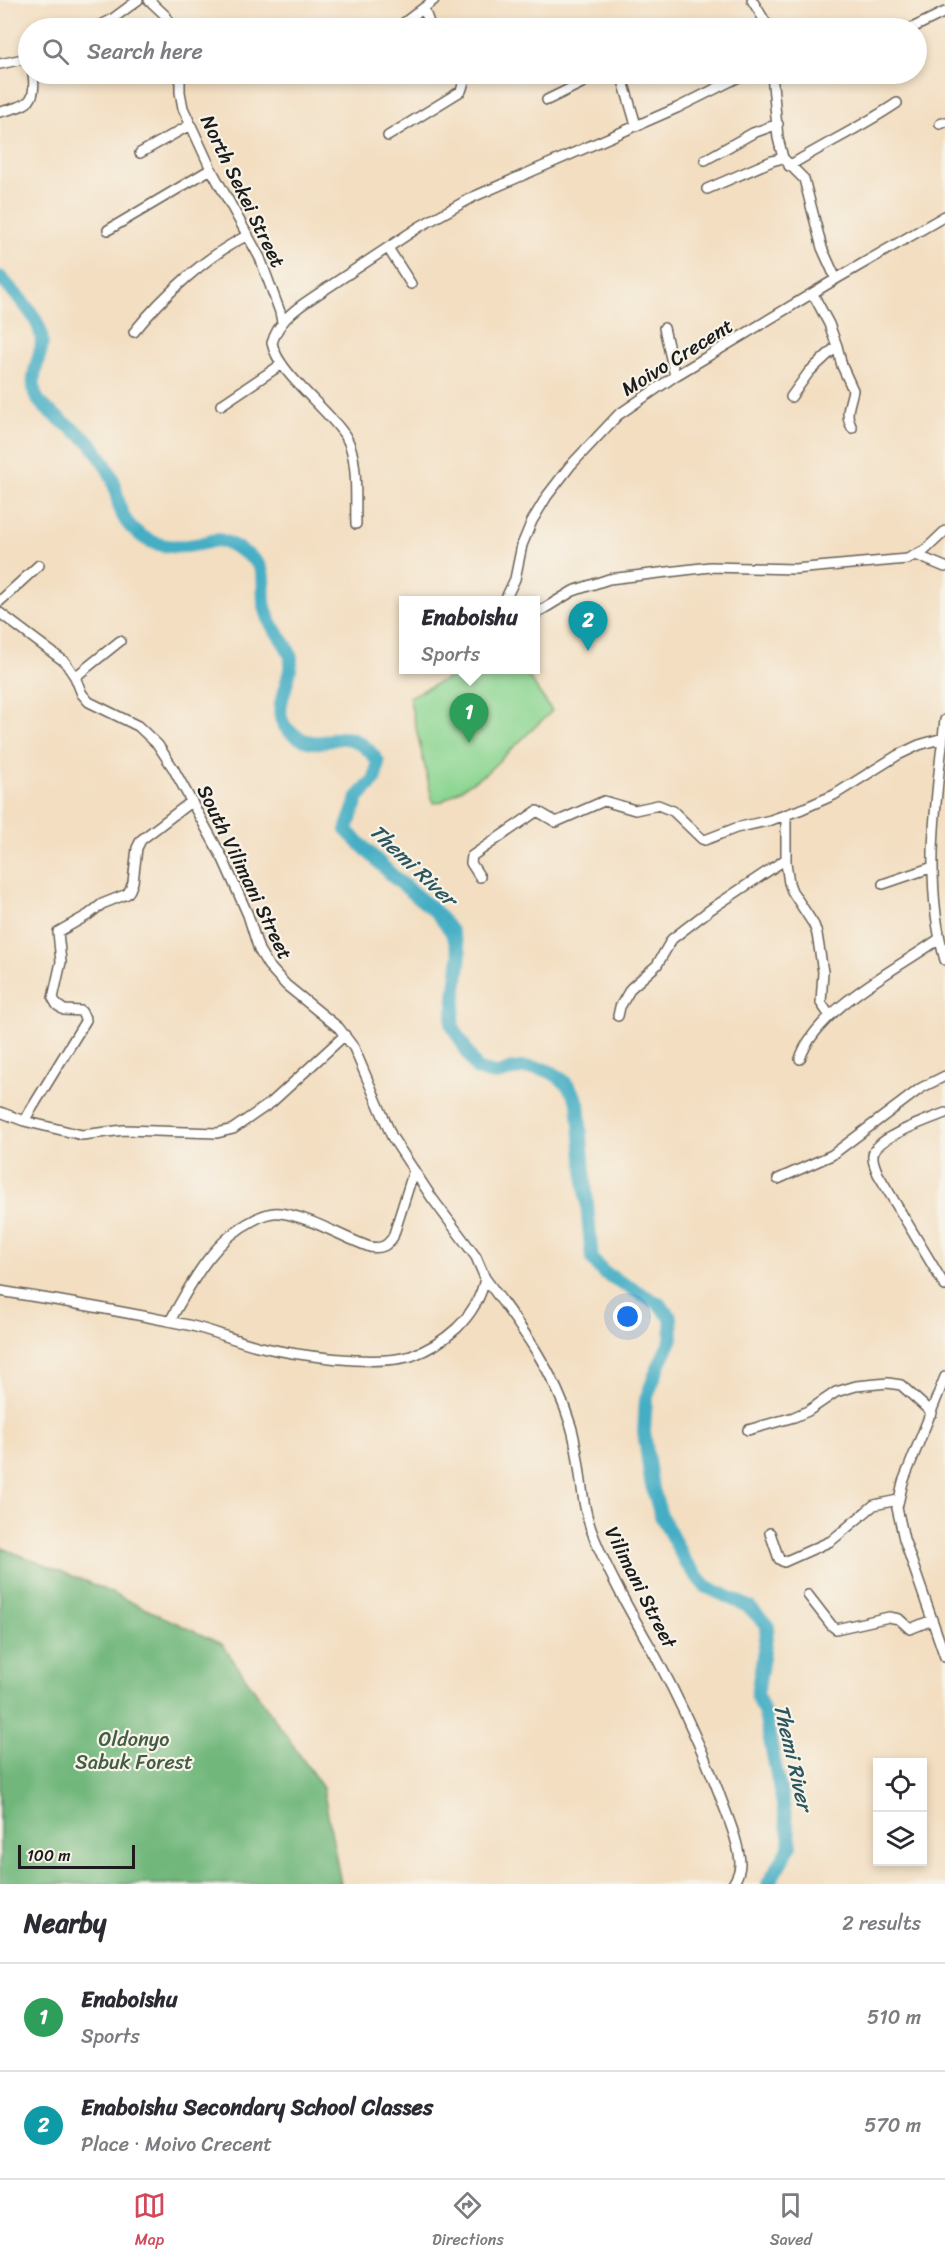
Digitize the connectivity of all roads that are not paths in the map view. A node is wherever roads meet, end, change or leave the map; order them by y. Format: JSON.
{"nodes":[{"id":1,"x":138,"y":0,"type":"edge"},
{"id":2,"x":149,"y":0,"type":"edge"},
{"id":3,"x":435,"y":0,"type":"edge"},
{"id":4,"x":752,"y":0,"type":"edge"},
{"id":5,"x":424,"y":9,"type":"junction"},
{"id":6,"x":945,"y":12,"type":"edge"},
{"id":7,"x":114,"y":18,"type":"edge"},
{"id":8,"x":167,"y":18,"type":"edge"},
{"id":9,"x":411,"y":18,"type":"edge"},
{"id":10,"x":427,"y":18,"type":"edge"},
{"id":11,"x":763,"y":18,"type":"edge"},
{"id":12,"x":927,"y":21,"type":"edge"},
{"id":13,"x":18,"y":60,"type":"edge"},
{"id":14,"x":0,"y":64,"type":"edge"},
{"id":15,"x":34,"y":84,"type":"edge"},
{"id":16,"x":181,"y":84,"type":"edge"},
{"id":17,"x":463,"y":84,"type":"edge"},
{"id":18,"x":580,"y":84,"type":"edge"},
{"id":19,"x":624,"y":84,"type":"edge"},
{"id":20,"x":725,"y":84,"type":"edge"},
{"id":21,"x":773,"y":84,"type":"edge"},
{"id":22,"x":547,"y":100,"type":"dead end"},
{"id":23,"x":897,"y":103,"type":"dead end"},
{"id":24,"x":0,"y":112,"type":"edge"},
{"id":25,"x":778,"y":124,"type":"junction"},
{"id":26,"x":190,"y":125,"type":"junction"},
{"id":27,"x":636,"y":125,"type":"junction"},
{"id":28,"x":388,"y":136,"type":"dead end"},
{"id":29,"x":140,"y":153,"type":"dead end"},
{"id":30,"x":705,"y":160,"type":"dead end"},
{"id":31,"x":786,"y":162,"type":"junction"},
{"id":32,"x":211,"y":169,"type":"junction"},
{"id":33,"x":707,"y":189,"type":"dead end"},
{"id":34,"x":945,"y":216,"type":"edge"},
{"id":35,"x":108,"y":230,"type":"dead end"},
{"id":36,"x":248,"y":235,"type":"junction"},
{"id":37,"x":388,"y":248,"type":"junction"},
{"id":38,"x":836,"y":279,"type":"junction"},
{"id":39,"x":411,"y":284,"type":"dead end"},
{"id":40,"x":813,"y":294,"type":"junction"},
{"id":41,"x":282,"y":322,"type":"junction"},
{"id":42,"x":664,"y":328,"type":"dead end"},
{"id":43,"x":134,"y":332,"type":"dead end"},
{"id":44,"x":837,"y":346,"type":"junction"},
{"id":45,"x":282,"y":364,"type":"junction"},
{"id":46,"x":675,"y":376,"type":"junction"},
{"id":47,"x":790,"y":397,"type":"dead end"},
{"id":48,"x":221,"y":405,"type":"dead end"},
{"id":49,"x":852,"y":428,"type":"dead end"},
{"id":50,"x":356,"y":524,"type":"dead end"},
{"id":51,"x":945,"y":531,"type":"edge"},
{"id":52,"x":916,"y":555,"type":"junction"},
{"id":53,"x":39,"y":565,"type":"dead end"},
{"id":54,"x":945,"y":567,"type":"edge"},
{"id":55,"x":507,"y":596,"type":"edge"},
{"id":56,"x":0,"y":601,"type":"edge"},
{"id":57,"x":540,"y":611,"type":"edge"},
{"id":58,"x":0,"y":613,"type":"edge"},
{"id":59,"x":120,"y":641,"type":"dead end"},
{"id":60,"x":75,"y":677,"type":"junction"},
{"id":61,"x":945,"y":720,"type":"edge"},
{"id":62,"x":943,"y":738,"type":"junction"},
{"id":63,"x":192,"y":801,"type":"junction"},
{"id":64,"x":786,"y":816,"type":"junction"},
{"id":65,"x":786,"y":859,"type":"junction"},
{"id":66,"x":933,"y":867,"type":"junction"},
{"id":67,"x":480,"y":877,"type":"dead end"},
{"id":68,"x":884,"y":884,"type":"dead end"},
{"id":69,"x":939,"y":939,"type":"junction"},
{"id":70,"x":945,"y":960,"type":"edge"},
{"id":71,"x":618,"y":1016,"type":"dead end"},
{"id":72,"x":830,"y":1016,"type":"junction"},
{"id":73,"x":345,"y":1035,"type":"junction"},
{"id":74,"x":800,"y":1059,"type":"dead end"},
{"id":75,"x":945,"y":1076,"type":"edge"},
{"id":76,"x":1,"y":1113,"type":"edge"},
{"id":77,"x":945,"y":1113,"type":"edge"},
{"id":78,"x":24,"y":1121,"type":"junction"},
{"id":79,"x":414,"y":1170,"type":"junction"},
{"id":80,"x":778,"y":1179,"type":"dead end"},
{"id":81,"x":485,"y":1278,"type":"junction"},
{"id":82,"x":945,"y":1286,"type":"edge"},
{"id":83,"x":0,"y":1291,"type":"edge"},
{"id":84,"x":170,"y":1321,"type":"junction"},
{"id":85,"x":945,"y":1377,"type":"edge"},
{"id":86,"x":932,"y":1413,"type":"junction"},
{"id":87,"x":748,"y":1430,"type":"dead end"},
{"id":88,"x":898,"y":1500,"type":"junction"},
{"id":89,"x":770,"y":1533,"type":"dead end"},
{"id":90,"x":808,"y":1594,"type":"dead end"},
{"id":91,"x":932,"y":1620,"type":"junction"},
{"id":92,"x":945,"y":1658,"type":"edge"},
{"id":93,"x":733,"y":1884,"type":"edge"}],
"edges":[{"from":1,"to":7,"type":"street"},
{"from":2,"to":8,"type":"street"},
{"from":3,"to":5,"type":"street"},
{"from":4,"to":11,"type":"street"},
{"from":5,"to":9,"type":"street"},
{"from":5,"to":10,"type":"street"},
{"from":6,"to":12,"type":"street"},
{"from":13,"to":14,"type":"street"},
{"from":15,"to":24,"type":"street"},
{"from":16,"to":26,"type":"street","name":"North Sekei Street"},
{"from":17,"to":28,"type":"street"},
{"from":18,"to":22,"type":"street"},
{"from":19,"to":27,"type":"street"},
{"from":20,"to":27,"type":"street"},
{"from":21,"to":25,"type":"street"},
{"from":23,"to":31,"type":"street"},
{"from":25,"to":30,"type":"street"},
{"from":25,"to":31,"type":"street"},
{"from":26,"to":29,"type":"street"},
{"from":26,"to":32,"type":"street","name":"North Sekei Street"},
{"from":27,"to":37,"type":"street"},
{"from":31,"to":33,"type":"street"},
{"from":31,"to":38,"type":"street"},
{"from":32,"to":35,"type":"street"},
{"from":32,"to":36,"type":"street","name":"North Sekei Street"},
{"from":34,"to":38,"type":"street","name":"Moivo Crecent"},
{"from":36,"to":41,"type":"street","name":"North Sekei Street"},
{"from":36,"to":43,"type":"street"},
{"from":37,"to":39,"type":"street"},
{"from":37,"to":41,"type":"street"},
{"from":38,"to":40,"type":"street","name":"Moivo Crecent"},
{"from":40,"to":44,"type":"street"},
{"from":40,"to":46,"type":"street","name":"Moivo Crecent"},
{"from":41,"to":45,"type":"street"},
{"from":42,"to":46,"type":"street"},
{"from":44,"to":47,"type":"street"},
{"from":44,"to":49,"type":"street"},
{"from":45,"to":48,"type":"street"},
{"from":45,"to":50,"type":"street"},
{"from":46,"to":55,"type":"street","name":"Moivo Crecent"},
{"from":51,"to":52,"type":"street"},
{"from":52,"to":54,"type":"street"},
{"from":52,"to":57,"type":"street"},
{"from":53,"to":56,"type":"street"},
{"from":58,"to":60,"type":"street","name":"South Vilimani Street"},
{"from":59,"to":60,"type":"street"},
{"from":60,"to":63,"type":"street","name":"South Vilimani Street"},
{"from":61,"to":62,"type":"street"},
{"from":62,"to":64,"type":"street"},
{"from":62,"to":66,"type":"street"},
{"from":63,"to":73,"type":"street","name":"South Vilimani Street"},
{"from":63,"to":78,"type":"street"},
{"from":64,"to":65,"type":"street"},
{"from":64,"to":67,"type":"street"},
{"from":65,"to":71,"type":"street"},
{"from":65,"to":72,"type":"street"},
{"from":66,"to":68,"type":"street"},
{"from":66,"to":69,"type":"street"},
{"from":69,"to":70,"type":"street"},
{"from":69,"to":72,"type":"street"},
{"from":72,"to":74,"type":"street"},
{"from":73,"to":78,"type":"street"},
{"from":73,"to":79,"type":"street","name":"South Vilimani Street"},
{"from":75,"to":80,"type":"street"},
{"from":76,"to":78,"type":"street"},
{"from":77,"to":82,"type":"street"},
{"from":79,"to":81,"type":"street","name":"South Vilimani Street"},
{"from":79,"to":84,"type":"street"},
{"from":81,"to":84,"type":"street"},
{"from":81,"to":93,"type":"street","name":"Vilimani Street"},
{"from":83,"to":84,"type":"street"},
{"from":85,"to":86,"type":"street"},
{"from":86,"to":87,"type":"street"},
{"from":86,"to":88,"type":"street"},
{"from":88,"to":89,"type":"street"},
{"from":88,"to":91,"type":"street"},
{"from":90,"to":91,"type":"street"},
{"from":91,"to":92,"type":"street"}]}
